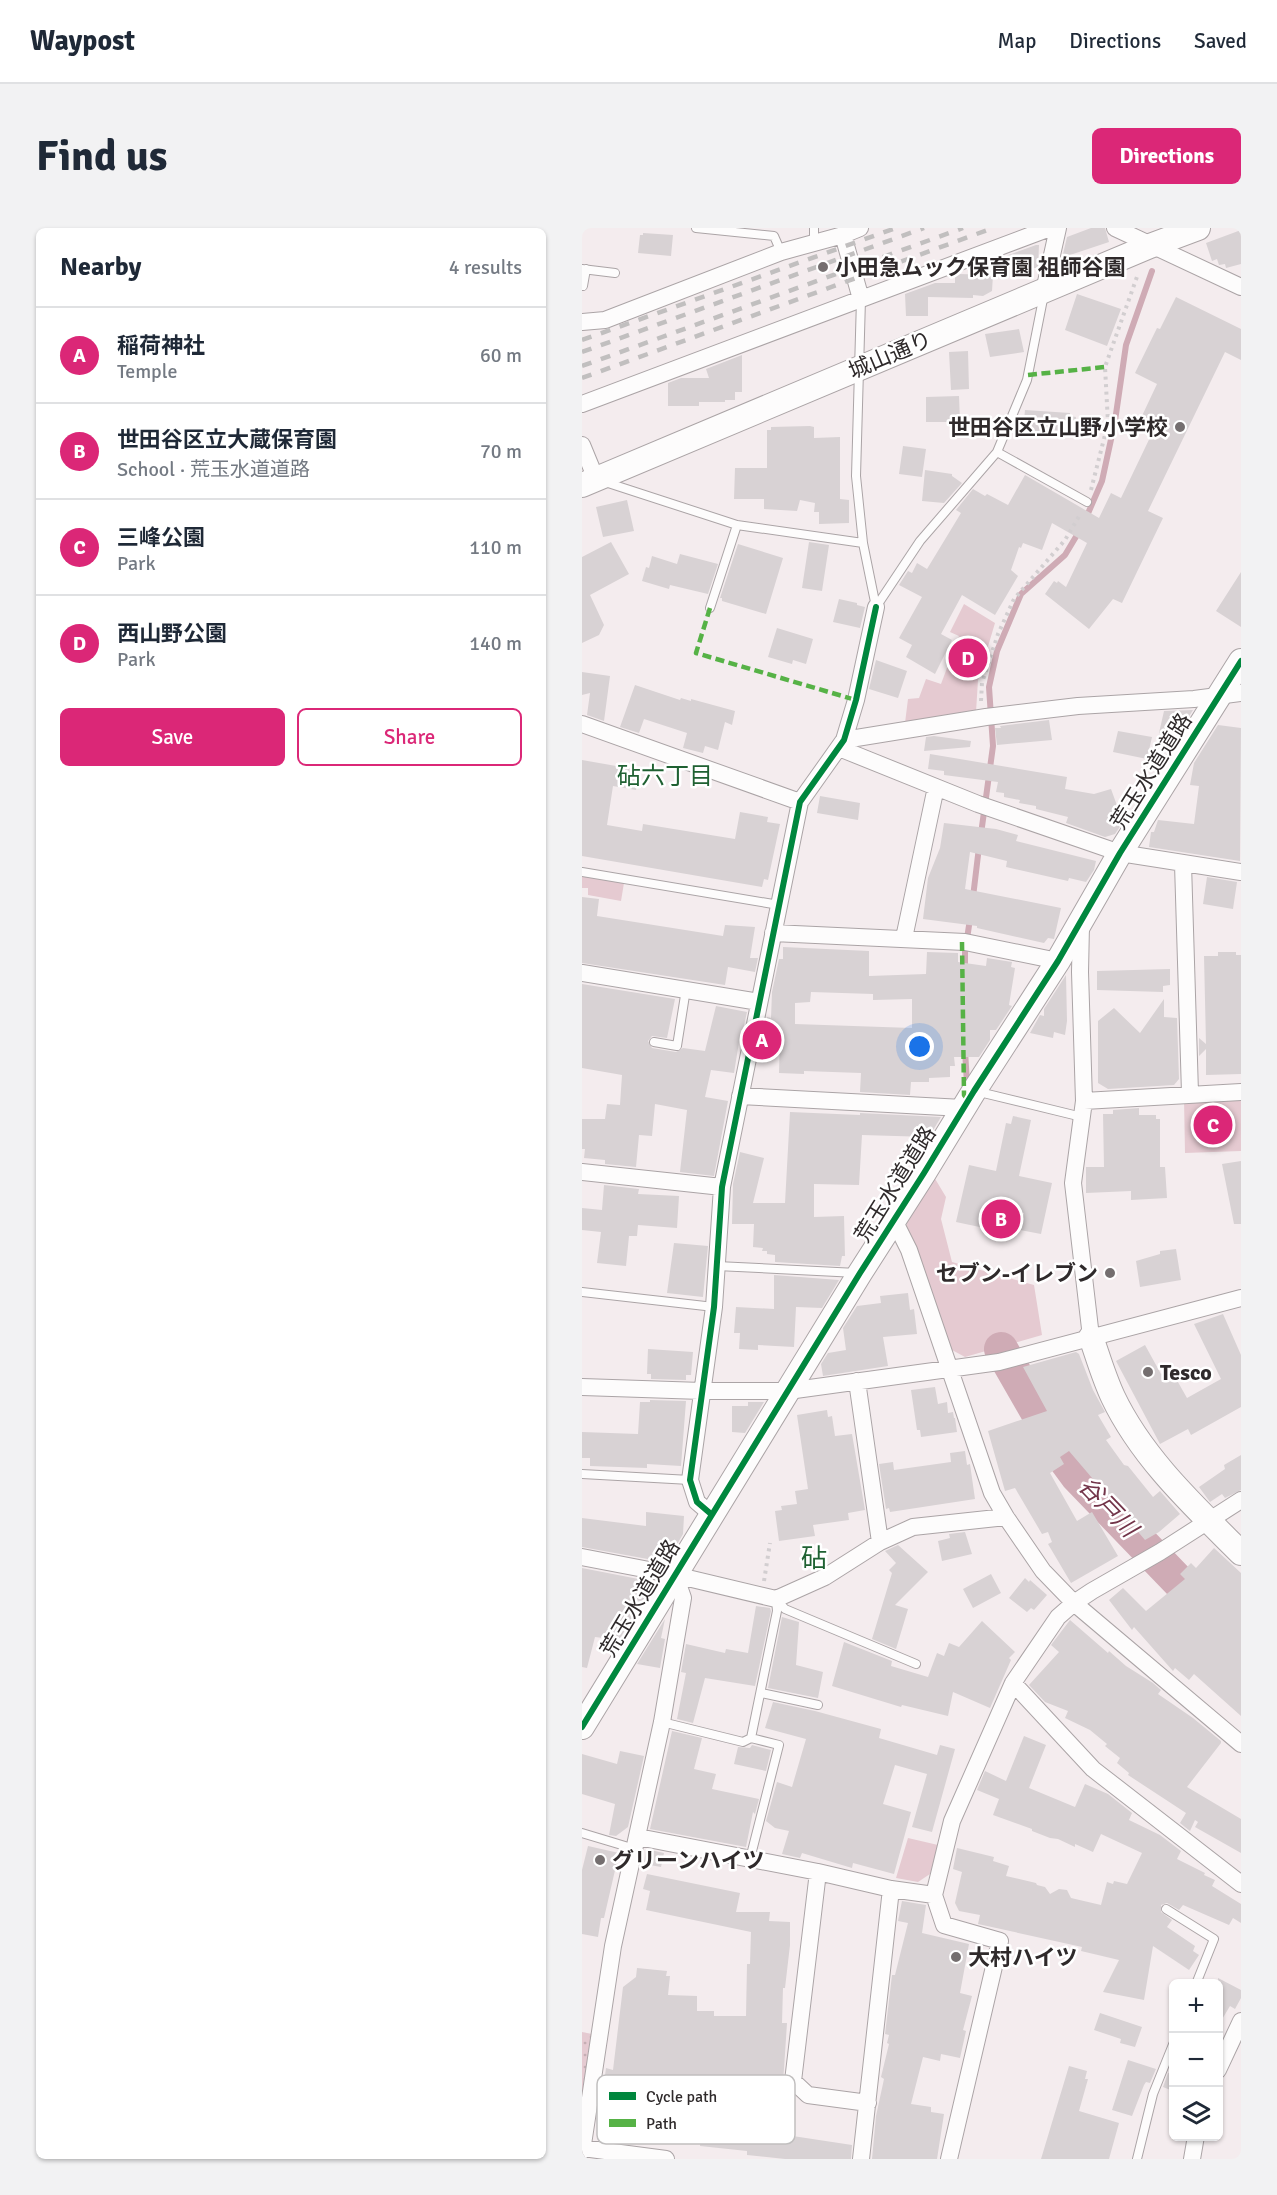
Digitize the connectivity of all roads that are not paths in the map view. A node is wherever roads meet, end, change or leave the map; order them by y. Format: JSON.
{"nodes":[{"id":1,"x":696,"y":228,"type":"edge"},
{"id":2,"x":860,"y":228,"type":"edge"},
{"id":3,"x":1050,"y":228,"type":"edge"},
{"id":4,"x":1058,"y":228,"type":"edge"},
{"id":5,"x":1115,"y":228,"type":"edge"},
{"id":6,"x":1198,"y":228,"type":"edge"},
{"id":7,"x":736,"y":230,"type":"edge"},
{"id":8,"x":814,"y":235,"type":"edge"},
{"id":9,"x":843,"y":235,"type":"junction"},
{"id":10,"x":1150,"y":246,"type":"junction"},
{"id":11,"x":781,"y":252,"type":"junction"},
{"id":12,"x":584,"y":269,"type":"edge"},
{"id":13,"x":615,"y":273,"type":"dead end"},
{"id":14,"x":583,"y":286,"type":"edge"},
{"id":15,"x":1241,"y":287,"type":"edge"},
{"id":16,"x":1044,"y":291,"type":"junction"},
{"id":17,"x":861,"y":299,"type":"junction"},
{"id":18,"x":582,"y":322,"type":"edge"},
{"id":19,"x":858,"y":369,"type":"junction"},
{"id":20,"x":582,"y":404,"type":"edge"},
{"id":21,"x":582,"y":445,"type":"edge"},
{"id":22,"x":996,"y":452,"type":"junction"},
{"id":23,"x":589,"y":482,"type":"edge"},
{"id":24,"x":1088,"y":502,"type":"dead end"},
{"id":25,"x":737,"y":525,"type":"junction"},
{"id":26,"x":863,"y":543,"type":"junction"},
{"id":27,"x":876,"y":607,"type":"junction"},
{"id":28,"x":710,"y":608,"type":"dead end"},
{"id":29,"x":1241,"y":661,"type":"edge"},
{"id":30,"x":1230,"y":694,"type":"edge"},
{"id":31,"x":582,"y":724,"type":"edge"},
{"id":32,"x":842,"y":744,"type":"junction"},
{"id":33,"x":936,"y":787,"type":"junction"},
{"id":34,"x":800,"y":802,"type":"junction"},
{"id":35,"x":1120,"y":853,"type":"junction"},
{"id":36,"x":1184,"y":864,"type":"junction"},
{"id":37,"x":582,"y":872,"type":"edge"},
{"id":38,"x":1241,"y":872,"type":"edge"},
{"id":39,"x":779,"y":905,"type":"junction"},
{"id":40,"x":1082,"y":921,"type":"junction"},
{"id":41,"x":773,"y":933,"type":"junction"},
{"id":42,"x":904,"y":938,"type":"junction"},
{"id":43,"x":1058,"y":961,"type":"junction"},
{"id":44,"x":582,"y":973,"type":"edge"},
{"id":45,"x":686,"y":989,"type":"junction"},
{"id":46,"x":759,"y":1002,"type":"junction"},
{"id":47,"x":654,"y":1042,"type":"dead end"},
{"id":48,"x":1241,"y":1092,"type":"edge"},
{"id":49,"x":1190,"y":1094,"type":"junction"},
{"id":50,"x":740,"y":1096,"type":"junction"},
{"id":51,"x":968,"y":1099,"type":"junction"},
{"id":52,"x":1083,"y":1109,"type":"junction"},
{"id":53,"x":582,"y":1172,"type":"edge"},
{"id":54,"x":722,"y":1187,"type":"junction"},
{"id":55,"x":894,"y":1220,"type":"junction"},
{"id":56,"x":717,"y":1266,"type":"junction"},
{"id":57,"x":860,"y":1273,"type":"junction"},
{"id":58,"x":582,"y":1292,"type":"edge"},
{"id":59,"x":1241,"y":1298,"type":"edge"},
{"id":60,"x":714,"y":1307,"type":"junction"},
{"id":61,"x":1090,"y":1337,"type":"junction"},
{"id":62,"x":950,"y":1368,"type":"junction"},
{"id":63,"x":856,"y":1381,"type":"junction"},
{"id":64,"x":582,"y":1387,"type":"edge"},
{"id":65,"x":702,"y":1391,"type":"junction"},
{"id":66,"x":788,"y":1391,"type":"junction"},
{"id":67,"x":582,"y":1474,"type":"edge"},
{"id":68,"x":690,"y":1480,"type":"junction"},
{"id":69,"x":1241,"y":1500,"type":"edge"},
{"id":70,"x":711,"y":1514,"type":"junction"},
{"id":71,"x":1006,"y":1517,"type":"junction"},
{"id":72,"x":1209,"y":1521,"type":"junction"},
{"id":73,"x":880,"y":1542,"type":"junction"},
{"id":74,"x":1241,"y":1553,"type":"edge"},
{"id":75,"x":582,"y":1557,"type":"edge"},
{"id":76,"x":675,"y":1575,"type":"junction"},
{"id":77,"x":768,"y":1598,"type":"junction"},
{"id":78,"x":1074,"y":1603,"type":"junction"},
{"id":79,"x":916,"y":1664,"type":"dead end"},
{"id":80,"x":1013,"y":1683,"type":"junction"},
{"id":81,"x":761,"y":1693,"type":"junction"},
{"id":82,"x":818,"y":1705,"type":"dead end"},
{"id":83,"x":662,"y":1722,"type":"junction"},
{"id":84,"x":582,"y":1727,"type":"edge"},
{"id":85,"x":751,"y":1738,"type":"junction"},
{"id":86,"x":1241,"y":1744,"type":"edge"},
{"id":87,"x":582,"y":1833,"type":"edge"},
{"id":88,"x":636,"y":1843,"type":"junction"},
{"id":89,"x":750,"y":1859,"type":"junction"},
{"id":90,"x":819,"y":1872,"type":"junction"},
{"id":91,"x":1241,"y":1884,"type":"edge"},
{"id":92,"x":891,"y":1888,"type":"junction"},
{"id":93,"x":934,"y":1895,"type":"junction"},
{"id":94,"x":1166,"y":1909,"type":"dead end"},
{"id":95,"x":1198,"y":1979,"type":"edge"},
{"id":96,"x":1241,"y":2021,"type":"edge"},
{"id":97,"x":1169,"y":2053,"type":"edge"},
{"id":98,"x":1223,"y":2059,"type":"edge"},
{"id":99,"x":794,"y":2075,"type":"edge"},
{"id":100,"x":795,"y":2083,"type":"edge"},
{"id":101,"x":868,"y":2103,"type":"junction"},
{"id":102,"x":1195,"y":2141,"type":"edge"},
{"id":103,"x":583,"y":2145,"type":"edge"},
{"id":104,"x":666,"y":2159,"type":"edge"},
{"id":105,"x":861,"y":2159,"type":"edge"},
{"id":106,"x":949,"y":2159,"type":"edge"},
{"id":107,"x":1137,"y":2159,"type":"edge"},
{"id":108,"x":1192,"y":2159,"type":"edge"}],
"edges":[{"from":1,"to":7,"type":"lane"},
{"from":2,"to":9,"type":"street"},
{"from":3,"to":17,"type":"street"},
{"from":4,"to":16,"type":"street"},
{"from":5,"to":10,"type":"street"},
{"from":6,"to":10,"type":"main road","name":"城山通り"},
{"from":7,"to":11,"type":"lane"},
{"from":8,"to":9,"type":"street"},
{"from":8,"to":11,"type":"street"},
{"from":9,"to":17,"type":"street"},
{"from":10,"to":15,"type":"street"},
{"from":10,"to":16,"type":"main road","name":"城山通り"},
{"from":11,"to":18,"type":"street"},
{"from":12,"to":13,"type":"lane"},
{"from":12,"to":14,"type":"lane"},
{"from":16,"to":19,"type":"main road","name":"城山通り"},
{"from":16,"to":22,"type":"lane"},
{"from":17,"to":19,"type":"lane"},
{"from":17,"to":20,"type":"street"},
{"from":19,"to":23,"type":"main road","name":"城山通り"},
{"from":19,"to":26,"type":"lane"},
{"from":21,"to":23,"type":"street"},
{"from":22,"to":24,"type":"lane"},
{"from":22,"to":27,"type":"lane"},
{"from":23,"to":25,"type":"lane"},
{"from":25,"to":26,"type":"lane"},
{"from":25,"to":28,"type":"lane"},
{"from":26,"to":27,"type":"lane"},
{"from":27,"to":32,"type":"street"},
{"from":29,"to":30,"type":"main road","name":"荒玉水道道路"},
{"from":30,"to":32,"type":"street"},
{"from":30,"to":35,"type":"main road","name":"荒玉水道道路"},
{"from":31,"to":34,"type":"street"},
{"from":32,"to":33,"type":"street"},
{"from":32,"to":34,"type":"street"},
{"from":33,"to":35,"type":"street"},
{"from":33,"to":42,"type":"street"},
{"from":34,"to":39,"type":"street"},
{"from":35,"to":36,"type":"street"},
{"from":35,"to":40,"type":"main road","name":"荒玉水道道路"},
{"from":36,"to":38,"type":"street"},
{"from":36,"to":49,"type":"street"},
{"from":37,"to":39,"type":"lane"},
{"from":39,"to":41,"type":"street"},
{"from":40,"to":43,"type":"main road","name":"荒玉水道道路"},
{"from":40,"to":52,"type":"street"},
{"from":41,"to":42,"type":"street"},
{"from":41,"to":46,"type":"street"},
{"from":42,"to":43,"type":"street"},
{"from":43,"to":51,"type":"main road","name":"荒玉水道道路"},
{"from":44,"to":45,"type":"street"},
{"from":45,"to":46,"type":"street"},
{"from":45,"to":47,"type":"lane"},
{"from":46,"to":50,"type":"street"},
{"from":48,"to":49,"type":"street"},
{"from":49,"to":52,"type":"street"},
{"from":50,"to":51,"type":"street"},
{"from":50,"to":54,"type":"street"},
{"from":51,"to":52,"type":"lane"},
{"from":51,"to":55,"type":"main road","name":"荒玉水道道路"},
{"from":52,"to":61,"type":"street"},
{"from":53,"to":54,"type":"street"},
{"from":54,"to":56,"type":"street"},
{"from":55,"to":57,"type":"main road","name":"荒玉水道道路"},
{"from":55,"to":62,"type":"street"},
{"from":56,"to":57,"type":"lane"},
{"from":56,"to":60,"type":"street"},
{"from":57,"to":66,"type":"main road","name":"荒玉水道道路"},
{"from":58,"to":60,"type":"lane"},
{"from":59,"to":61,"type":"street"},
{"from":60,"to":65,"type":"street"},
{"from":61,"to":62,"type":"street"},
{"from":61,"to":72,"type":"main road"},
{"from":62,"to":63,"type":"street"},
{"from":62,"to":71,"type":"street"},
{"from":63,"to":66,"type":"street"},
{"from":63,"to":73,"type":"street"},
{"from":64,"to":65,"type":"street"},
{"from":65,"to":66,"type":"street"},
{"from":65,"to":68,"type":"street"},
{"from":66,"to":70,"type":"main road","name":"荒玉水道道路"},
{"from":67,"to":68,"type":"lane"},
{"from":68,"to":70,"type":"street"},
{"from":69,"to":72,"type":"street"},
{"from":70,"to":76,"type":"main road","name":"荒玉水道道路"},
{"from":71,"to":73,"type":"street"},
{"from":71,"to":78,"type":"street"},
{"from":72,"to":74,"type":"main road"},
{"from":72,"to":78,"type":"street"},
{"from":73,"to":77,"type":"street"},
{"from":75,"to":76,"type":"street"},
{"from":76,"to":77,"type":"street"},
{"from":76,"to":83,"type":"street"},
{"from":76,"to":84,"type":"main road","name":"荒玉水道道路"},
{"from":77,"to":79,"type":"lane"},
{"from":77,"to":81,"type":"lane"},
{"from":78,"to":80,"type":"street"},
{"from":78,"to":86,"type":"street"},
{"from":80,"to":91,"type":"street"},
{"from":80,"to":93,"type":"street"},
{"from":81,"to":82,"type":"lane"},
{"from":81,"to":85,"type":"lane"},
{"from":83,"to":85,"type":"lane"},
{"from":83,"to":88,"type":"street"},
{"from":85,"to":89,"type":"lane"},
{"from":87,"to":88,"type":"lane"},
{"from":88,"to":89,"type":"street"},
{"from":88,"to":103,"type":"street"},
{"from":89,"to":90,"type":"street"},
{"from":90,"to":92,"type":"street"},
{"from":90,"to":99,"type":"street"},
{"from":92,"to":93,"type":"street"},
{"from":92,"to":101,"type":"street"},
{"from":93,"to":106,"type":"street"},
{"from":94,"to":95,"type":"lane"},
{"from":96,"to":98,"type":"street"},
{"from":97,"to":107,"type":"lane"},
{"from":100,"to":101,"type":"street"},
{"from":101,"to":105,"type":"street"},
{"from":102,"to":108,"type":"street"},
{"from":103,"to":104,"type":"street"}]}
